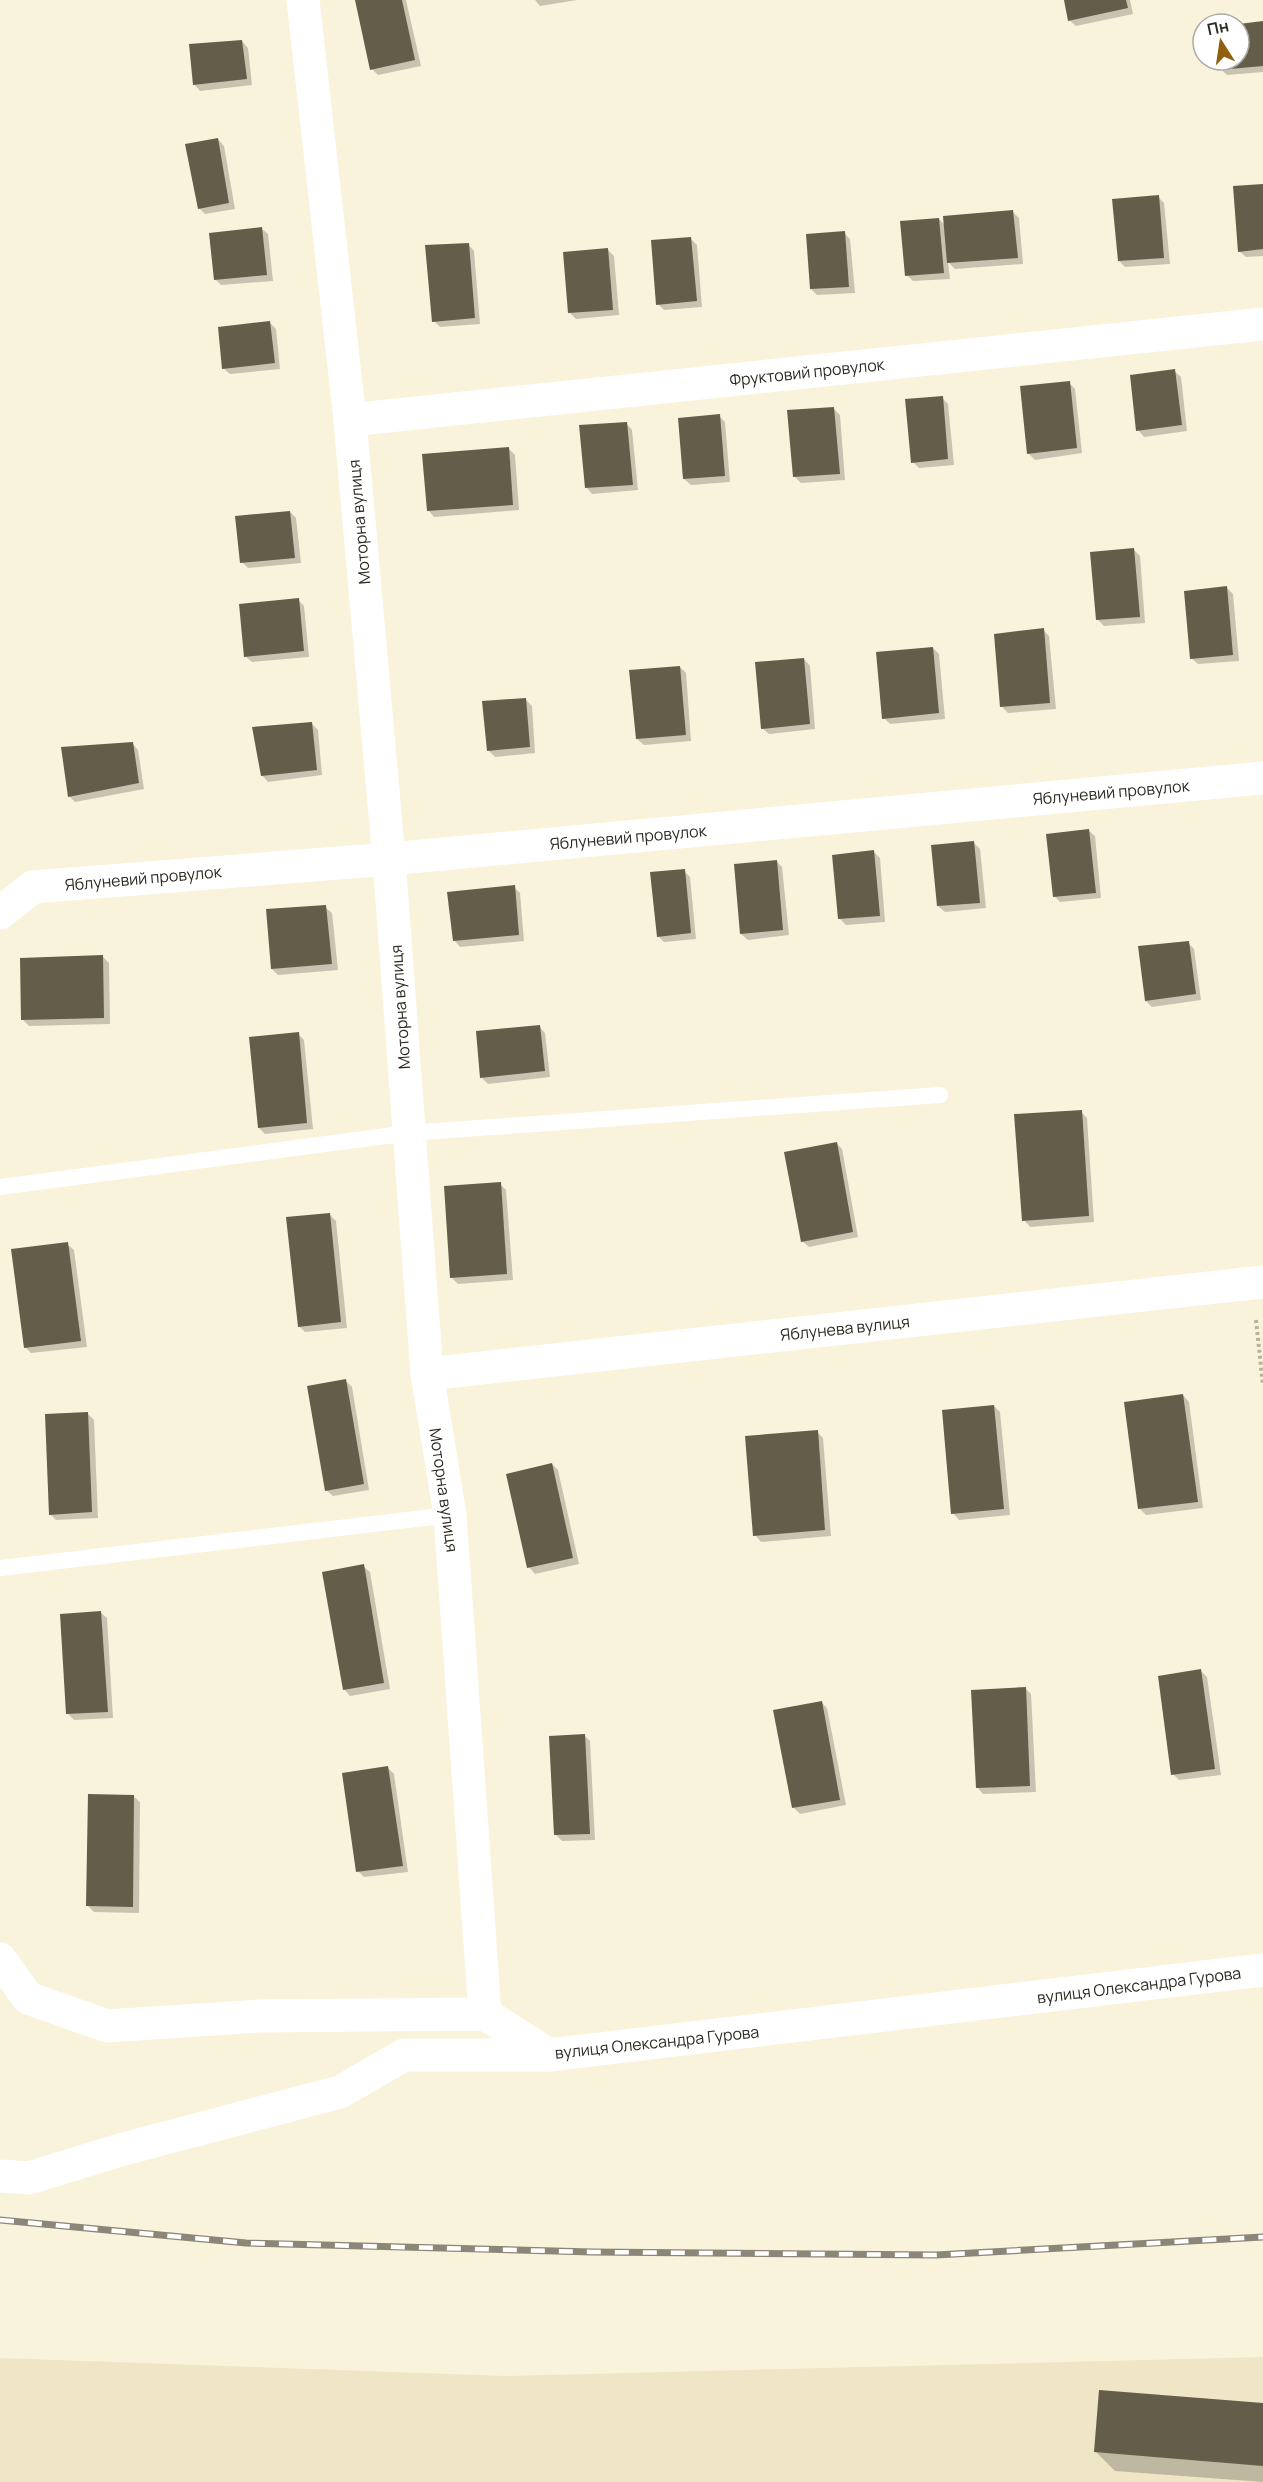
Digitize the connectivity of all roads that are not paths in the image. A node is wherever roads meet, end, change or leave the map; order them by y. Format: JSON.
{"nodes":[{"id":1,"x":303,"y":0,"type":"edge"},
{"id":2,"x":1263,"y":324,"type":"edge"},
{"id":3,"x":350,"y":420,"type":"junction"},
{"id":4,"x":1263,"y":778,"type":"edge"},
{"id":5,"x":388,"y":859,"type":"junction"},
{"id":6,"x":0,"y":913,"type":"edge"},
{"id":7,"x":940,"y":1095,"type":"dead end"},
{"id":8,"x":409,"y":1133,"type":"junction"},
{"id":9,"x":0,"y":1187,"type":"edge"},
{"id":10,"x":1257,"y":1282,"type":"edge"},
{"id":11,"x":428,"y":1374,"type":"junction"},
{"id":12,"x":450,"y":1515,"type":"junction"},
{"id":13,"x":0,"y":1568,"type":"edge"},
{"id":14,"x":0,"y":1959,"type":"edge"},
{"id":15,"x":1263,"y":1970,"type":"edge"},
{"id":16,"x":485,"y":2014,"type":"junction"},
{"id":17,"x":549,"y":2055,"type":"junction"},
{"id":18,"x":0,"y":2176,"type":"edge"}],
"edges":[{"from":1,"to":3,"type":"street","name":"Моторна вулиця"},
{"from":2,"to":3,"type":"street","name":"Фруктовий провулок"},
{"from":3,"to":5,"type":"street","name":"Моторна вулиця"},
{"from":4,"to":5,"type":"street","name":"Яблуневий провулок"},
{"from":5,"to":6,"type":"street","name":"Яблуневий провулок"},
{"from":5,"to":8,"type":"street","name":"Моторна вулиця"},
{"from":7,"to":8,"type":"lane"},
{"from":8,"to":9,"type":"lane"},
{"from":8,"to":11,"type":"street","name":"Моторна вулиця"},
{"from":10,"to":11,"type":"street","name":"Яблунева вулиця"},
{"from":11,"to":12,"type":"street","name":"Моторна вулиця"},
{"from":12,"to":13,"type":"lane"},
{"from":12,"to":16,"type":"street","name":"Моторна вулиця"},
{"from":14,"to":16,"type":"street"},
{"from":15,"to":17,"type":"street","name":"вулиця Олександра Гурова"},
{"from":16,"to":17,"type":"street","name":"вулиця Олександра Гурова"},
{"from":17,"to":18,"type":"street"}]}
